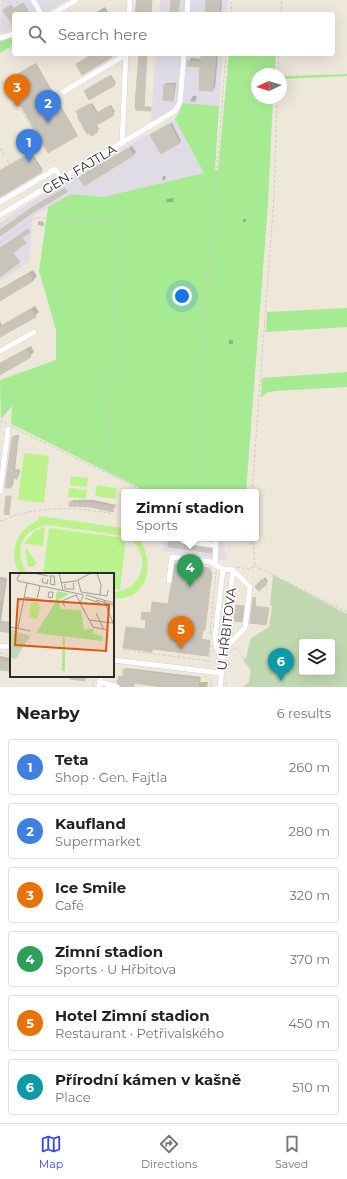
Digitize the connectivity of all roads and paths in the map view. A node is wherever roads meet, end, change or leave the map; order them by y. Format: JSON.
{"nodes":[{"id":1,"x":33,"y":0,"type":"edge"},
{"id":2,"x":76,"y":0,"type":"edge"},
{"id":3,"x":130,"y":0,"type":"edge"},
{"id":4,"x":188,"y":0,"type":"edge"},
{"id":5,"x":232,"y":0,"type":"edge"},
{"id":6,"x":282,"y":0,"type":"edge"},
{"id":7,"x":40,"y":12,"type":"edge"},
{"id":8,"x":55,"y":12,"type":"edge"},
{"id":9,"x":129,"y":12,"type":"edge"},
{"id":10,"x":187,"y":12,"type":"edge"},
{"id":11,"x":231,"y":12,"type":"edge"},
{"id":12,"x":281,"y":12,"type":"edge"},
{"id":13,"x":12,"y":35,"type":"edge"},
{"id":14,"x":0,"y":38,"type":"edge"},
{"id":15,"x":123,"y":56,"type":"edge"},
{"id":16,"x":126,"y":56,"type":"edge"},
{"id":17,"x":184,"y":56,"type":"edge"},
{"id":18,"x":226,"y":56,"type":"edge"},
{"id":19,"x":279,"y":56,"type":"edge"},
{"id":20,"x":278,"y":68,"type":"edge"},
{"id":21,"x":0,"y":79,"type":"edge"},
{"id":22,"x":12,"y":91,"type":"dead end"},
{"id":23,"x":63,"y":92,"type":"dead end"},
{"id":24,"x":8,"y":94,"type":"junction"},
{"id":25,"x":276,"y":104,"type":"edge"},
{"id":26,"x":122,"y":144,"type":"junction"},
{"id":27,"x":0,"y":148,"type":"edge"},
{"id":28,"x":4,"y":155,"type":"dead end"},
{"id":29,"x":7,"y":160,"type":"dead end"},
{"id":30,"x":9,"y":164,"type":"junction"},
{"id":31,"x":0,"y":170,"type":"edge"},
{"id":32,"x":62,"y":179,"type":"junction"},
{"id":33,"x":0,"y":202,"type":"edge"},
{"id":34,"x":0,"y":216,"type":"edge"},
{"id":35,"x":0,"y":242,"type":"edge"},
{"id":36,"x":34,"y":332,"type":"dead end"},
{"id":37,"x":0,"y":351,"type":"edge"},
{"id":38,"x":0,"y":421,"type":"edge"},
{"id":39,"x":8,"y":429,"type":"dead end"},
{"id":40,"x":0,"y":431,"type":"edge"},
{"id":41,"x":2,"y":466,"type":"edge"},
{"id":42,"x":105,"y":472,"type":"junction"},
{"id":43,"x":140,"y":489,"type":"edge"},
{"id":44,"x":191,"y":489,"type":"edge"},
{"id":45,"x":252,"y":489,"type":"edge"},
{"id":46,"x":0,"y":492,"type":"edge"},
{"id":47,"x":113,"y":514,"type":"dead end"},
{"id":48,"x":0,"y":521,"type":"edge"},
{"id":49,"x":183,"y":541,"type":"dead end"},
{"id":50,"x":216,"y":541,"type":"edge"},
{"id":51,"x":246,"y":541,"type":"edge"},
{"id":52,"x":216,"y":544,"type":"junction"},
{"id":53,"x":253,"y":544,"type":"joint"},
{"id":54,"x":215,"y":565,"type":"junction"},
{"id":55,"x":255,"y":566,"type":"junction"},
{"id":56,"x":223,"y":568,"type":"junction"},
{"id":57,"x":233,"y":570,"type":"junction"},
{"id":58,"x":169,"y":581,"type":"dead end"},
{"id":59,"x":347,"y":612,"type":"edge"},
{"id":60,"x":347,"y":620,"type":"edge"},
{"id":61,"x":210,"y":639,"type":"dead end"},
{"id":62,"x":311,"y":639,"type":"edge"},
{"id":63,"x":211,"y":642,"type":"dead end"},
{"id":64,"x":0,"y":646,"type":"edge"},
{"id":65,"x":10,"y":647,"type":"edge"},
{"id":66,"x":224,"y":649,"type":"junction"},
{"id":67,"x":123,"y":650,"type":"dead end"},
{"id":68,"x":0,"y":653,"type":"edge"},
{"id":69,"x":179,"y":653,"type":"dead end"},
{"id":70,"x":10,"y":655,"type":"edge"},
{"id":71,"x":179,"y":658,"type":"junction"},
{"id":72,"x":222,"y":658,"type":"junction"},
{"id":73,"x":229,"y":659,"type":"dead end"},
{"id":74,"x":114,"y":660,"type":"edge"},
{"id":75,"x":347,"y":664,"type":"edge"},
{"id":76,"x":251,"y":667,"type":"junction"},
{"id":77,"x":221,"y":673,"type":"junction"},
{"id":78,"x":299,"y":674,"type":"edge"},
{"id":79,"x":308,"y":675,"type":"edge"},
{"id":80,"x":95,"y":677,"type":"edge"},
{"id":81,"x":226,"y":680,"type":"dead end"},
{"id":82,"x":346,"y":681,"type":"edge"},
{"id":83,"x":100,"y":684,"type":"edge"},
{"id":84,"x":211,"y":686,"type":"edge"},
{"id":85,"x":249,"y":686,"type":"edge"},
{"id":86,"x":93,"y":687,"type":"edge"},
{"id":87,"x":117,"y":687,"type":"edge"},
{"id":88,"x":218,"y":687,"type":"edge"},
{"id":89,"x":227,"y":687,"type":"edge"},
{"id":90,"x":264,"y":687,"type":"edge"}],
"edges":[{"from":1,"to":7,"type":"street"},
{"from":2,"to":8,"type":"street"},
{"from":3,"to":9,"type":"street"},
{"from":4,"to":10,"type":"street"},
{"from":5,"to":11,"type":"path"},
{"from":6,"to":12,"type":"path"},
{"from":13,"to":14,"type":"street"},
{"from":15,"to":23,"type":"street"},
{"from":16,"to":26,"type":"street","name":"GEN. FAJTLA"},
{"from":17,"to":26,"type":"street"},
{"from":18,"to":44,"type":"path"},
{"from":19,"to":20,"type":"path"},
{"from":21,"to":24,"type":"path"},
{"from":22,"to":24,"type":"path"},
{"from":24,"to":30,"type":"path"},
{"from":25,"to":45,"type":"path"},
{"from":26,"to":32,"type":"street","name":"GEN. FAJTLA"},
{"from":27,"to":28,"type":"path"},
{"from":29,"to":30,"type":"path"},
{"from":30,"to":31,"type":"path"},
{"from":32,"to":33,"type":"street"},
{"from":32,"to":34,"type":"street","name":"GEN. FAJTLA"},
{"from":35,"to":42,"type":"path"},
{"from":36,"to":37,"type":"street"},
{"from":38,"to":40,"type":"path"},
{"from":38,"to":42,"type":"path"},
{"from":39,"to":41,"type":"street"},
{"from":41,"to":46,"type":"street"},
{"from":42,"to":43,"type":"path"},
{"from":47,"to":48,"type":"path"},
{"from":49,"to":52,"type":"street"},
{"from":50,"to":52,"type":"street"},
{"from":51,"to":53,"type":"path"},
{"from":52,"to":54,"type":"street"},
{"from":53,"to":55,"type":"path"},
{"from":54,"to":56,"type":"street"},
{"from":54,"to":58,"type":"street"},
{"from":55,"to":57,"type":"path"},
{"from":55,"to":59,"type":"path"},
{"from":56,"to":57,"type":"street"},
{"from":56,"to":61,"type":"path"},
{"from":56,"to":72,"type":"street"},
{"from":57,"to":66,"type":"street","name":"U HŘBITOVA"},
{"from":57,"to":66,"type":"street"},
{"from":60,"to":62,"type":"path"},
{"from":63,"to":71,"type":"path"},
{"from":64,"to":65,"type":"street"},
{"from":66,"to":72,"type":"street","name":"U HŘBITOVA"},
{"from":67,"to":71,"type":"path"},
{"from":68,"to":70,"type":"path"},
{"from":69,"to":71,"type":"path"},
{"from":72,"to":77,"type":"street","name":"U HŘBITOVA"},
{"from":73,"to":76,"type":"path"},
{"from":74,"to":77,"type":"street"},
{"from":75,"to":82,"type":"path"},
{"from":76,"to":78,"type":"path"},
{"from":76,"to":85,"type":"path"},
{"from":77,"to":88,"type":"street","name":"U HŘBITOVA"},
{"from":79,"to":82,"type":"path"},
{"from":80,"to":86,"type":"path"},
{"from":81,"to":89,"type":"path"},
{"from":83,"to":87,"type":"street"},
{"from":84,"to":88,"type":"path"},
{"from":85,"to":90,"type":"path"}]}
